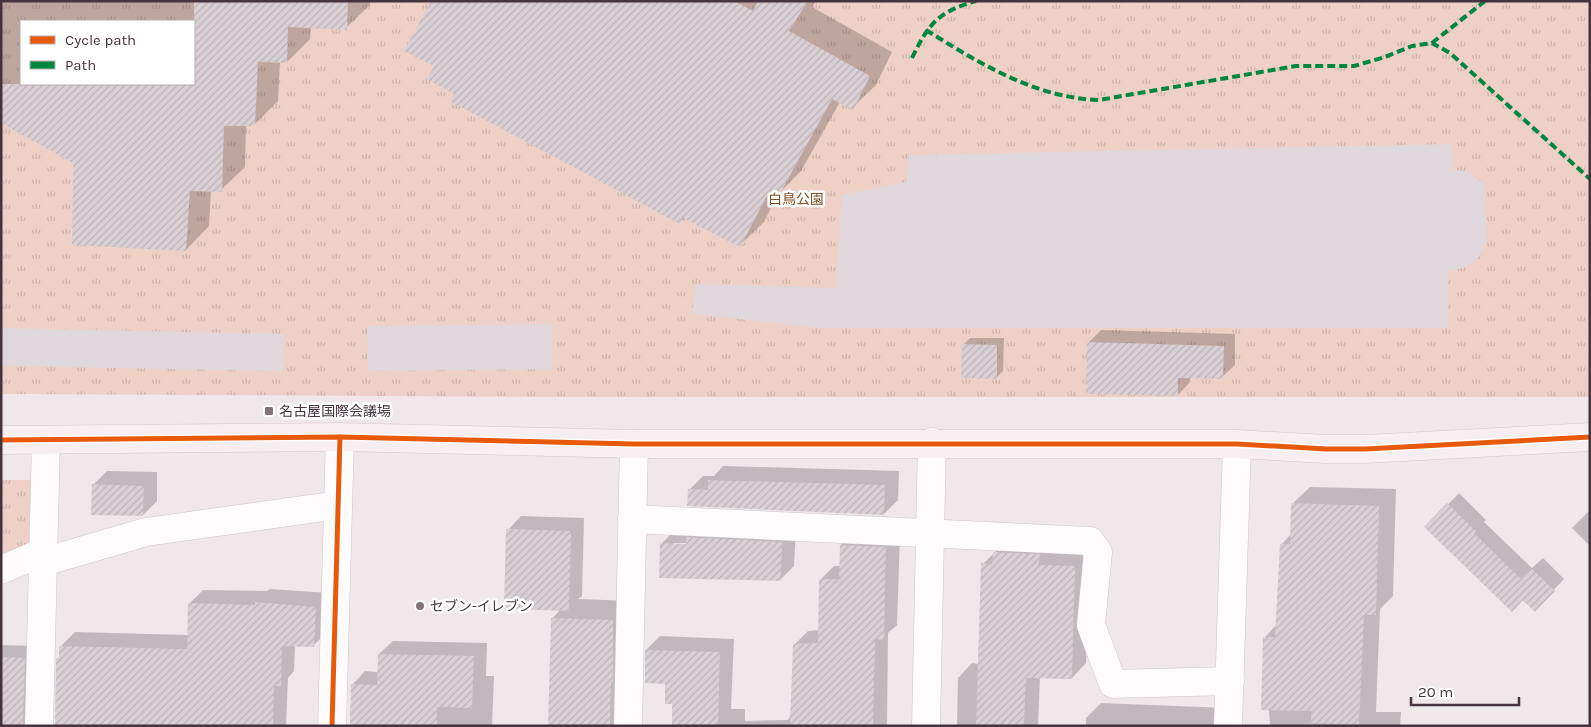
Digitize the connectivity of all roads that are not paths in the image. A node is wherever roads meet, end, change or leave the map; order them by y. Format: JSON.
{"nodes":[{"id":1,"x":1590,"y":436,"type":"edge"},
{"id":2,"x":340,"y":437,"type":"junction"},
{"id":3,"x":1,"y":440,"type":"edge"},
{"id":4,"x":46,"y":440,"type":"junction"},
{"id":5,"x":932,"y":442,"type":"junction"},
{"id":6,"x":634,"y":444,"type":"junction"},
{"id":7,"x":1238,"y":444,"type":"junction"},
{"id":8,"x":338,"y":505,"type":"junction"},
{"id":9,"x":632,"y":519,"type":"junction"},
{"id":10,"x":931,"y":533,"type":"junction"},
{"id":11,"x":44,"y":557,"type":"junction"},
{"id":12,"x":1,"y":570,"type":"edge"},
{"id":13,"x":1230,"y":681,"type":"junction"},
{"id":14,"x":39,"y":726,"type":"edge"},
{"id":15,"x":332,"y":726,"type":"edge"},
{"id":16,"x":628,"y":726,"type":"edge"},
{"id":17,"x":926,"y":726,"type":"edge"},
{"id":18,"x":1228,"y":726,"type":"edge"}],
"edges":[{"from":1,"to":7,"type":"street"},
{"from":2,"to":4,"type":"street"},
{"from":2,"to":6,"type":"street"},
{"from":2,"to":8,"type":"street"},
{"from":3,"to":4,"type":"street"},
{"from":4,"to":11,"type":"street"},
{"from":5,"to":6,"type":"street"},
{"from":5,"to":7,"type":"street"},
{"from":5,"to":10,"type":"street"},
{"from":6,"to":9,"type":"street"},
{"from":7,"to":13,"type":"street"},
{"from":8,"to":11,"type":"street"},
{"from":8,"to":15,"type":"street"},
{"from":9,"to":10,"type":"street"},
{"from":9,"to":16,"type":"street"},
{"from":10,"to":13,"type":"street"},
{"from":10,"to":17,"type":"street"},
{"from":11,"to":12,"type":"street"},
{"from":11,"to":14,"type":"street"},
{"from":13,"to":18,"type":"street"}]}
